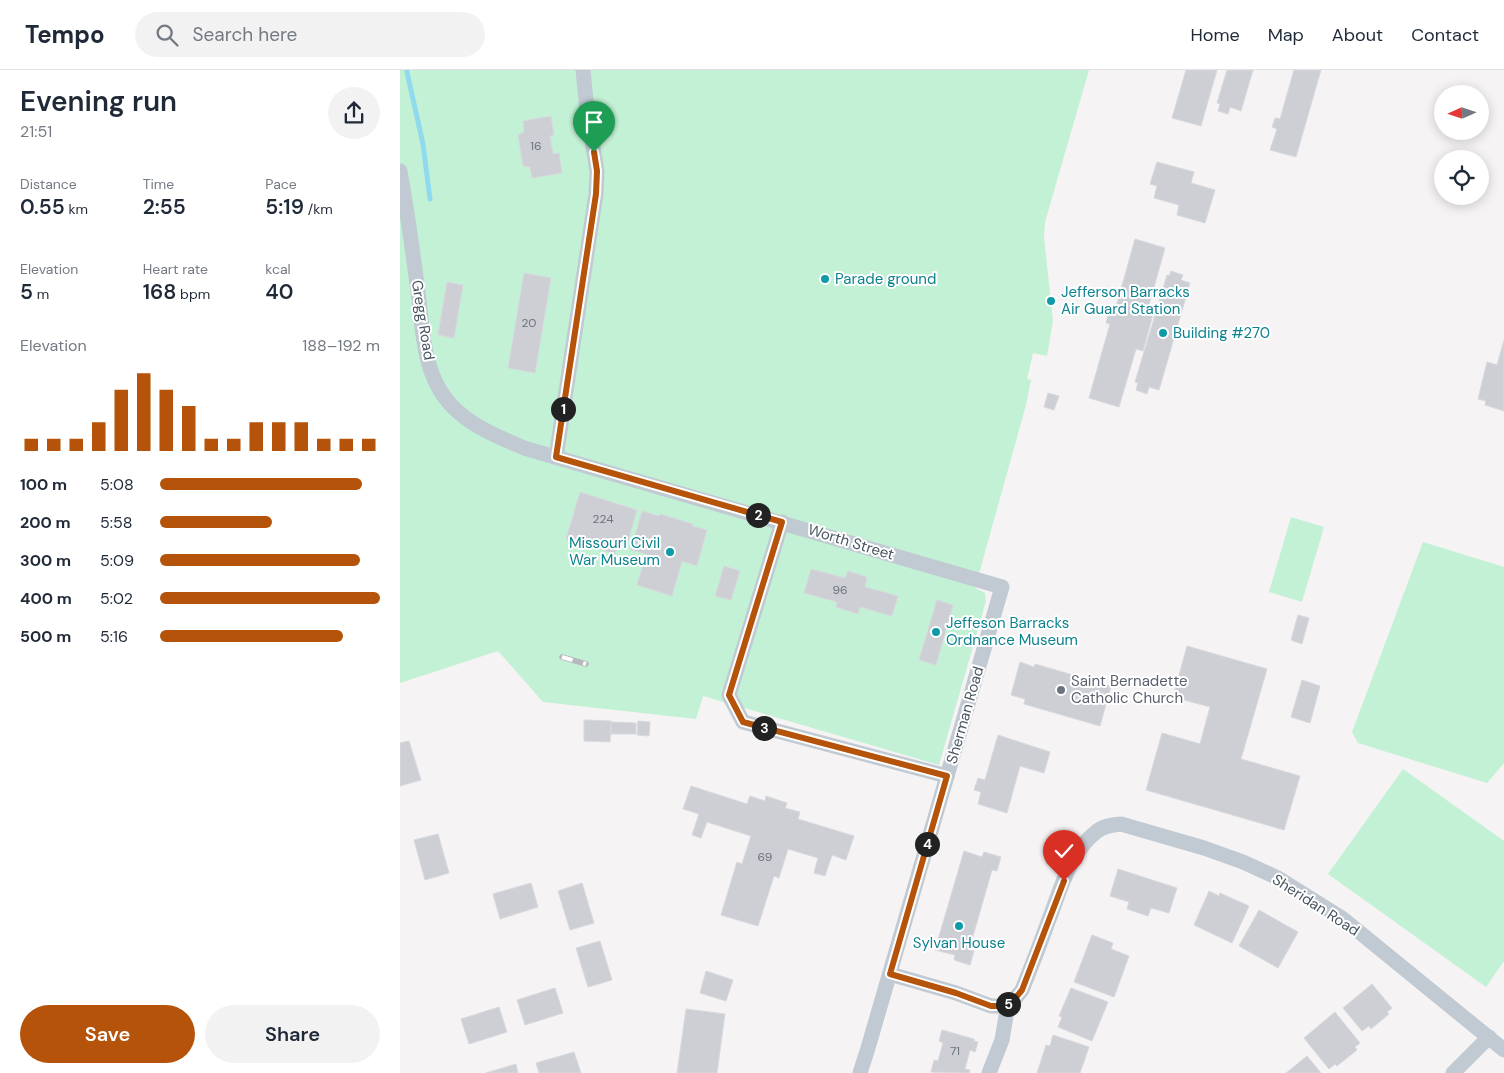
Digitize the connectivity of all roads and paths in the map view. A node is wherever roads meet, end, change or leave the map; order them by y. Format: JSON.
{"nodes":[{"id":1,"x":583,"y":70,"type":"edge"},
{"id":2,"x":400,"y":171,"type":"edge"},
{"id":3,"x":556,"y":457,"type":"junction"},
{"id":4,"x":782,"y":522,"type":"junction"},
{"id":5,"x":1002,"y":587,"type":"joint"},
{"id":6,"x":947,"y":776,"type":"junction"},
{"id":7,"x":890,"y":974,"type":"junction"},
{"id":8,"x":1008,"y":1004,"type":"junction"},
{"id":9,"x":1489,"y":1038,"type":"junction"},
{"id":10,"x":1504,"y":1050,"type":"edge"},
{"id":11,"x":860,"y":1073,"type":"edge"},
{"id":12,"x":989,"y":1073,"type":"edge"},
{"id":13,"x":1453,"y":1073,"type":"edge"}],
"edges":[{"from":1,"to":3,"type":"street"},
{"from":2,"to":3,"type":"street","name":"Gregg Road"},
{"from":3,"to":4,"type":"street","name":"Worth Street"},
{"from":4,"to":5,"type":"street","name":"Worth Street"},
{"from":4,"to":6,"type":"street"},
{"from":5,"to":6,"type":"street","name":"Sherman Road"},
{"from":6,"to":7,"type":"street","name":"Sherman Road"},
{"from":7,"to":8,"type":"street"},
{"from":7,"to":11,"type":"street","name":"Sherman Road"},
{"from":8,"to":9,"type":"street","name":"Sheridan Road"},
{"from":8,"to":12,"type":"street"},
{"from":9,"to":10,"type":"street","name":"Sheridan Road"},
{"from":9,"to":13,"type":"street"}]}
